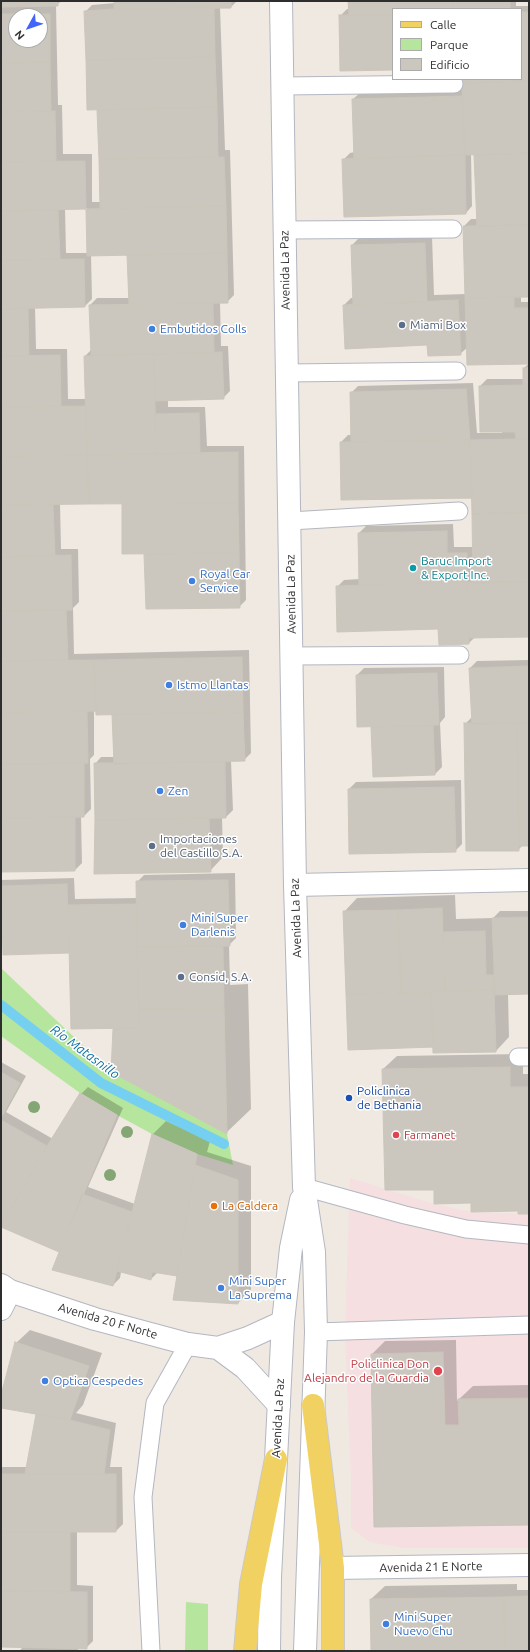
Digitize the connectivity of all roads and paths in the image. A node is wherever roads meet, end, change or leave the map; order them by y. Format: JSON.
{"nodes":[{"id":1,"x":281,"y":1,"type":"edge"},
{"id":2,"x":454,"y":84,"type":"dead end"},
{"id":3,"x":283,"y":86,"type":"junction"},
{"id":4,"x":453,"y":229,"type":"dead end"},
{"id":5,"x":285,"y":230,"type":"junction"},
{"id":6,"x":458,"y":371,"type":"dead end"},
{"id":7,"x":287,"y":373,"type":"junction"},
{"id":8,"x":460,"y":511,"type":"dead end"},
{"id":9,"x":290,"y":521,"type":"junction"},
{"id":10,"x":460,"y":655,"type":"dead end"},
{"id":11,"x":292,"y":656,"type":"junction"},
{"id":12,"x":529,"y":880,"type":"edge"},
{"id":13,"x":295,"y":885,"type":"junction"},
{"id":14,"x":304,"y":1187,"type":"junction"},
{"id":15,"x":529,"y":1235,"type":"edge"},
{"id":16,"x":4,"y":1295,"type":"edge"},
{"id":17,"x":284,"y":1322,"type":"junction"},
{"id":18,"x":529,"y":1325,"type":"edge"},
{"id":19,"x":316,"y":1332,"type":"junction"},
{"id":20,"x":188,"y":1344,"type":"junction"},
{"id":21,"x":218,"y":1348,"type":"junction"},
{"id":22,"x":279,"y":1405,"type":"junction"},
{"id":23,"x":313,"y":1405,"type":"junction"},
{"id":24,"x":276,"y":1459,"type":"junction"},
{"id":25,"x":529,"y":1566,"type":"edge"},
{"id":26,"x":333,"y":1568,"type":"junction"},
{"id":27,"x":151,"y":1651,"type":"edge"},
{"id":28,"x":245,"y":1651,"type":"edge"},
{"id":29,"x":269,"y":1651,"type":"edge"},
{"id":30,"x":304,"y":1651,"type":"edge"},
{"id":31,"x":333,"y":1651,"type":"edge"}],
"edges":[{"from":1,"to":3,"type":"main road","name":"Avenida La Paz"},
{"from":2,"to":3,"type":"lane"},
{"from":3,"to":5,"type":"main road","name":"Avenida La Paz"},
{"from":4,"to":5,"type":"lane"},
{"from":5,"to":7,"type":"main road","name":"Avenida La Paz"},
{"from":6,"to":7,"type":"lane"},
{"from":7,"to":9,"type":"main road","name":"Avenida La Paz"},
{"from":8,"to":9,"type":"lane"},
{"from":9,"to":11,"type":"main road","name":"Avenida La Paz"},
{"from":10,"to":11,"type":"lane"},
{"from":11,"to":13,"type":"main road","name":"Avenida La Paz"},
{"from":12,"to":13,"type":"main road"},
{"from":13,"to":14,"type":"main road","name":"Avenida La Paz"},
{"from":14,"to":15,"type":"lane"},
{"from":14,"to":17,"type":"main road","name":"Avenida La Paz"},
{"from":14,"to":19,"type":"main road","name":"Avenida La Paz"},
{"from":16,"to":20,"type":"main road","name":"Avenida 20 F Norte"},
{"from":17,"to":21,"type":"main road","name":"Avenida 20 F Norte"},
{"from":17,"to":22,"type":"main road","name":"Avenida La Paz"},
{"from":18,"to":19,"type":"lane"},
{"from":19,"to":23,"type":"main road","name":"Avenida La Paz"},
{"from":20,"to":21,"type":"main road","name":"Avenida 20 F Norte"},
{"from":20,"to":27,"type":"lane"},
{"from":21,"to":22,"type":"main road","name":"Avenida 20 F Norte"},
{"from":22,"to":24,"type":"main road","name":"Avenida La Paz"},
{"from":23,"to":26,"type":"main road"},
{"from":23,"to":30,"type":"main road","name":"Avenida La Paz"},
{"from":24,"to":28,"type":"main road"},
{"from":24,"to":29,"type":"main road","name":"Avenida La Paz"},
{"from":25,"to":26,"type":"main road","name":"Avenida 21 E Norte"},
{"from":26,"to":31,"type":"main road"}]}
